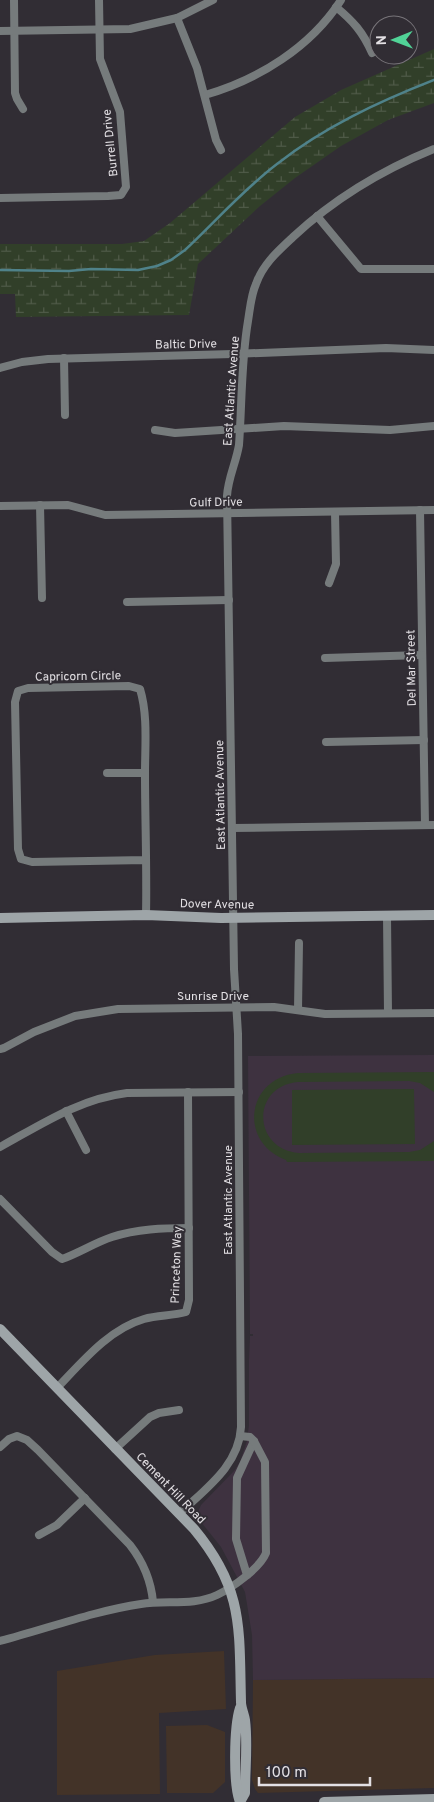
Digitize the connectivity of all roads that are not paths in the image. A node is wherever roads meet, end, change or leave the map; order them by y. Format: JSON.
{"nodes":[{"id":1,"x":14,"y":0,"type":"edge"},
{"id":2,"x":99,"y":0,"type":"edge"},
{"id":3,"x":214,"y":0,"type":"edge"},
{"id":4,"x":338,"y":4,"type":"edge"},
{"id":5,"x":177,"y":18,"type":"junction"},
{"id":6,"x":99,"y":30,"type":"junction"},
{"id":7,"x":0,"y":31,"type":"edge"},
{"id":8,"x":14,"y":31,"type":"junction"},
{"id":9,"x":369,"y":46,"type":"edge"},
{"id":10,"x":205,"y":95,"type":"junction"},
{"id":11,"x":23,"y":109,"type":"dead end"},
{"id":12,"x":434,"y":149,"type":"edge"},
{"id":13,"x":221,"y":150,"type":"dead end"},
{"id":14,"x":0,"y":198,"type":"edge"},
{"id":15,"x":317,"y":216,"type":"junction"},
{"id":16,"x":434,"y":269,"type":"edge"},
{"id":17,"x":434,"y":350,"type":"edge"},
{"id":18,"x":244,"y":354,"type":"junction"},
{"id":19,"x":64,"y":358,"type":"junction"},
{"id":20,"x":0,"y":368,"type":"edge"},
{"id":21,"x":65,"y":415,"type":"dead end"},
{"id":22,"x":434,"y":426,"type":"edge"},
{"id":23,"x":240,"y":429,"type":"junction"},
{"id":24,"x":155,"y":430,"type":"dead end"},
{"id":25,"x":40,"y":505,"type":"junction"},
{"id":26,"x":0,"y":506,"type":"edge"},
{"id":27,"x":420,"y":510,"type":"junction"},
{"id":28,"x":434,"y":510,"type":"edge"},
{"id":29,"x":335,"y":512,"type":"junction"},
{"id":30,"x":227,"y":513,"type":"junction"},
{"id":31,"x":329,"y":583,"type":"dead end"},
{"id":32,"x":42,"y":598,"type":"dead end"},
{"id":33,"x":229,"y":600,"type":"junction"},
{"id":34,"x":127,"y":602,"type":"dead end"},
{"id":35,"x":422,"y":656,"type":"junction"},
{"id":36,"x":325,"y":658,"type":"dead end"},
{"id":37,"x":424,"y":740,"type":"junction"},
{"id":38,"x":326,"y":742,"type":"dead end"},
{"id":39,"x":107,"y":773,"type":"dead end"},
{"id":40,"x":145,"y":773,"type":"junction"},
{"id":41,"x":425,"y":825,"type":"junction"},
{"id":42,"x":434,"y":825,"type":"edge"},
{"id":43,"x":232,"y":828,"type":"junction"},
{"id":44,"x":146,"y":860,"type":"junction"},
{"id":45,"x":146,"y":915,"type":"junction"},
{"id":46,"x":434,"y":915,"type":"edge"},
{"id":47,"x":387,"y":916,"type":"junction"},
{"id":48,"x":0,"y":918,"type":"edge"},
{"id":49,"x":234,"y":918,"type":"junction"},
{"id":50,"x":299,"y":943,"type":"dead end"},
{"id":51,"x":237,"y":1007,"type":"junction"},
{"id":52,"x":298,"y":1010,"type":"junction"},
{"id":53,"x":434,"y":1013,"type":"edge"},
{"id":54,"x":388,"y":1014,"type":"junction"},
{"id":55,"x":0,"y":1049,"type":"edge"},
{"id":56,"x":188,"y":1092,"type":"junction"},
{"id":57,"x":239,"y":1092,"type":"junction"},
{"id":58,"x":66,"y":1111,"type":"junction"},
{"id":59,"x":0,"y":1147,"type":"edge"},
{"id":60,"x":86,"y":1150,"type":"dead end"},
{"id":61,"x":0,"y":1199,"type":"edge"},
{"id":62,"x":189,"y":1228,"type":"junction"},
{"id":63,"x":0,"y":1329,"type":"edge"},
{"id":64,"x":57,"y":1388,"type":"junction"},
{"id":65,"x":178,"y":1410,"type":"dead end"},
{"id":66,"x":240,"y":1436,"type":"junction"},
{"id":67,"x":254,"y":1441,"type":"junction"},
{"id":68,"x":0,"y":1447,"type":"edge"},
{"id":69,"x":116,"y":1449,"type":"junction"},
{"id":70,"x":85,"y":1498,"type":"junction"},
{"id":71,"x":179,"y":1514,"type":"junction"},
{"id":72,"x":39,"y":1535,"type":"dead end"},
{"id":73,"x":247,"y":1575,"type":"junction"},
{"id":74,"x":229,"y":1587,"type":"junction"},
{"id":75,"x":153,"y":1602,"type":"junction"},
{"id":76,"x":0,"y":1641,"type":"edge"},
{"id":77,"x":434,"y":1799,"type":"edge"},
{"id":78,"x":240,"y":1802,"type":"edge"},
{"id":79,"x":324,"y":1802,"type":"edge"}],
"edges":[{"from":1,"to":8,"type":"street"},
{"from":2,"to":6,"type":"street"},
{"from":3,"to":5,"type":"street"},
{"from":4,"to":9,"type":"street"},
{"from":4,"to":10,"type":"street"},
{"from":5,"to":6,"type":"street"},
{"from":5,"to":10,"type":"street"},
{"from":6,"to":8,"type":"street"},
{"from":6,"to":14,"type":"street","name":"Burrell Drive"},
{"from":7,"to":8,"type":"street"},
{"from":8,"to":11,"type":"street"},
{"from":10,"to":13,"type":"street"},
{"from":12,"to":15,"type":"street","name":"East Atlantic Avenue"},
{"from":15,"to":16,"type":"street"},
{"from":15,"to":18,"type":"street","name":"East Atlantic Avenue"},
{"from":17,"to":18,"type":"street","name":"Baltic Drive"},
{"from":18,"to":19,"type":"street","name":"Baltic Drive"},
{"from":18,"to":23,"type":"street","name":"East Atlantic Avenue"},
{"from":19,"to":20,"type":"street","name":"Baltic Drive"},
{"from":19,"to":21,"type":"street"},
{"from":22,"to":23,"type":"street"},
{"from":23,"to":24,"type":"street"},
{"from":23,"to":30,"type":"street","name":"East Atlantic Avenue"},
{"from":25,"to":26,"type":"street","name":"Gulf Drive"},
{"from":25,"to":30,"type":"street","name":"Gulf Drive"},
{"from":25,"to":32,"type":"street"},
{"from":27,"to":28,"type":"street","name":"Gulf Drive"},
{"from":27,"to":29,"type":"street","name":"Gulf Drive"},
{"from":27,"to":35,"type":"street","name":"Del Mar Street"},
{"from":29,"to":30,"type":"street","name":"Gulf Drive"},
{"from":29,"to":31,"type":"street"},
{"from":30,"to":33,"type":"street","name":"East Atlantic Avenue"},
{"from":33,"to":34,"type":"street"},
{"from":33,"to":43,"type":"street","name":"East Atlantic Avenue"},
{"from":35,"to":36,"type":"street"},
{"from":35,"to":37,"type":"street","name":"Del Mar Street"},
{"from":37,"to":38,"type":"street"},
{"from":37,"to":41,"type":"street","name":"Del Mar Street"},
{"from":39,"to":40,"type":"street"},
{"from":40,"to":44,"type":"street","name":"Capricorn Circle"},
{"from":40,"to":44,"type":"street","name":"Capricorn Circle"},
{"from":41,"to":42,"type":"street"},
{"from":41,"to":43,"type":"street"},
{"from":43,"to":49,"type":"street","name":"East Atlantic Avenue"},
{"from":44,"to":45,"type":"street","name":"Capricorn Circle"},
{"from":45,"to":48,"type":"street","name":"Dover Avenue"},
{"from":45,"to":49,"type":"street","name":"Dover Avenue"},
{"from":46,"to":47,"type":"street","name":"Dover Avenue"},
{"from":47,"to":49,"type":"street","name":"Dover Avenue"},
{"from":47,"to":54,"type":"street"},
{"from":49,"to":51,"type":"street","name":"East Atlantic Avenue"},
{"from":50,"to":52,"type":"street"},
{"from":51,"to":52,"type":"street","name":"Sunrise Drive"},
{"from":51,"to":55,"type":"street","name":"Sunrise Drive"},
{"from":51,"to":57,"type":"street","name":"East Atlantic Avenue"},
{"from":52,"to":54,"type":"street","name":"Sunrise Drive"},
{"from":53,"to":54,"type":"street","name":"Sunrise Drive"},
{"from":56,"to":57,"type":"street"},
{"from":56,"to":58,"type":"street"},
{"from":56,"to":62,"type":"street","name":"Princeton Way"},
{"from":57,"to":66,"type":"street","name":"East Atlantic Avenue"},
{"from":58,"to":59,"type":"street"},
{"from":58,"to":60,"type":"street"},
{"from":61,"to":62,"type":"street"},
{"from":62,"to":64,"type":"street","name":"Princeton Way"},
{"from":63,"to":64,"type":"street","name":"Cement Hill Road"},
{"from":64,"to":69,"type":"street","name":"Cement Hill Road"},
{"from":65,"to":69,"type":"street"},
{"from":66,"to":67,"type":"street"},
{"from":66,"to":71,"type":"street","name":"East Atlantic Avenue"},
{"from":67,"to":73,"type":"street"},
{"from":67,"to":73,"type":"street"},
{"from":68,"to":70,"type":"street"},
{"from":69,"to":71,"type":"street","name":"Cement Hill Road"},
{"from":70,"to":72,"type":"street"},
{"from":70,"to":75,"type":"street"},
{"from":71,"to":74,"type":"street","name":"Cement Hill Road"},
{"from":73,"to":74,"type":"street"},
{"from":74,"to":75,"type":"street"},
{"from":74,"to":78,"type":"street","name":"Cement Hill Road"},
{"from":75,"to":76,"type":"street"},
{"from":77,"to":79,"type":"street"}]}
